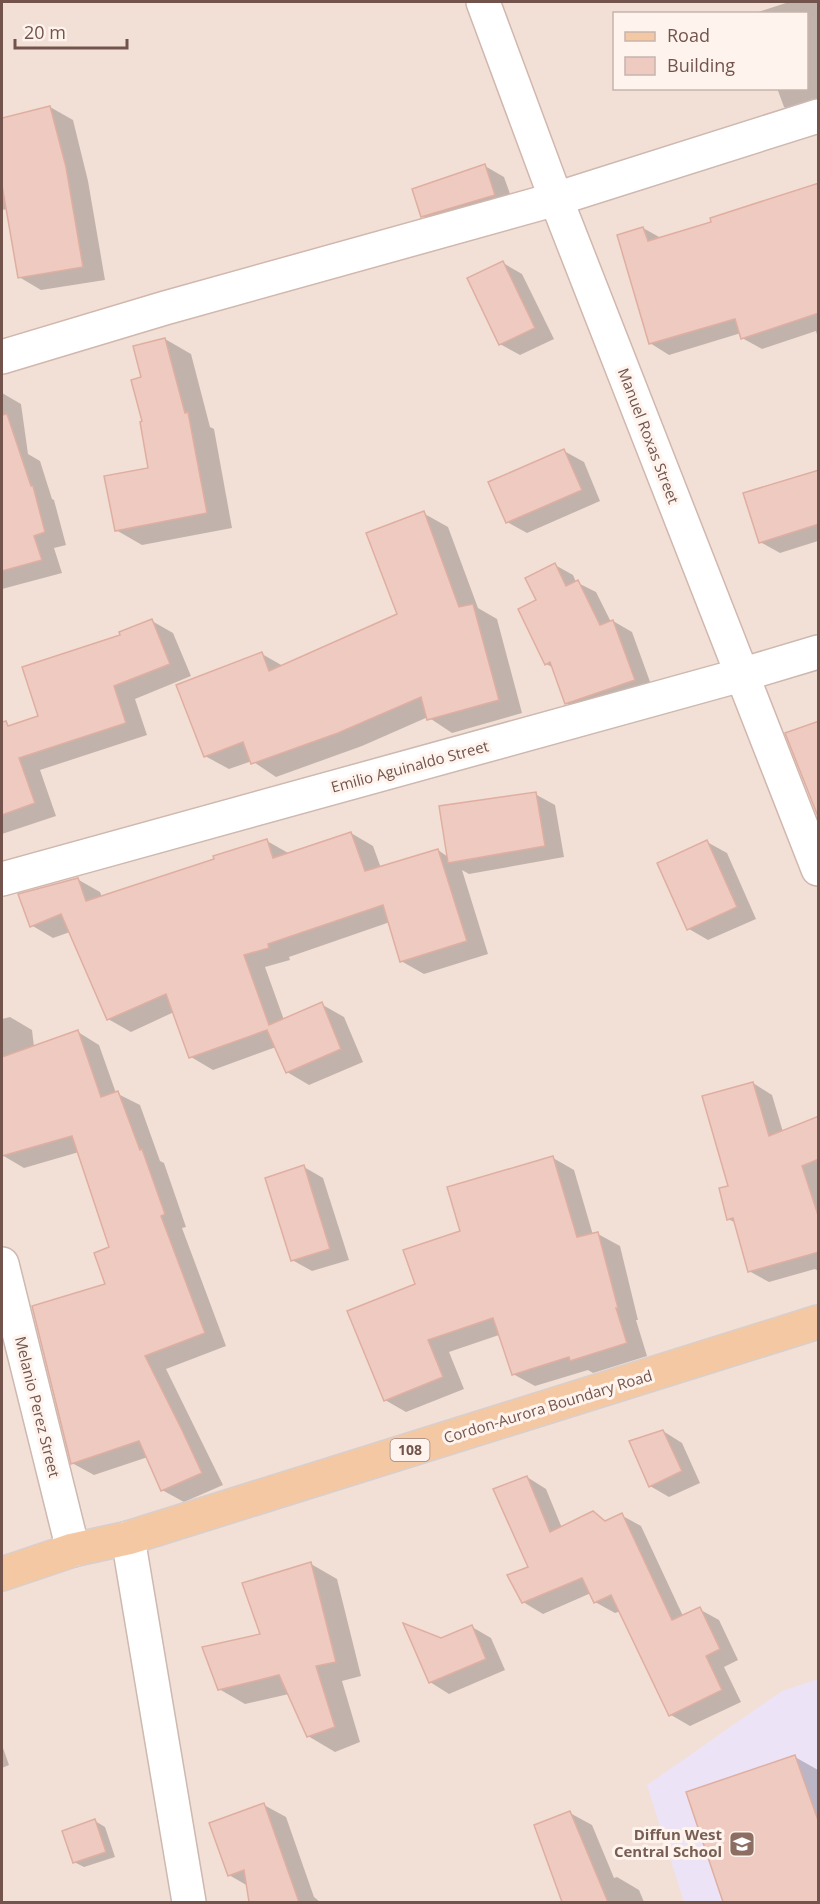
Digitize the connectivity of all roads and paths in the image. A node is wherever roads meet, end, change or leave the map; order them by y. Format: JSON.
{"nodes":[{"id":1,"x":483,"y":2,"type":"edge"},
{"id":2,"x":819,"y":116,"type":"edge"},
{"id":3,"x":556,"y":199,"type":"junction"},
{"id":4,"x":2,"y":357,"type":"edge"},
{"id":5,"x":819,"y":652,"type":"edge"},
{"id":6,"x":741,"y":675,"type":"junction"},
{"id":7,"x":819,"y":869,"type":"edge"},
{"id":8,"x":2,"y":879,"type":"edge"},
{"id":9,"x":2,"y":1264,"type":"edge"},
{"id":10,"x":819,"y":1322,"type":"edge"},
{"id":11,"x":128,"y":1538,"type":"junction"},
{"id":12,"x":73,"y":1551,"type":"junction"},
{"id":13,"x":2,"y":1574,"type":"edge"},
{"id":14,"x":189,"y":1902,"type":"edge"}],
"edges":[{"from":1,"to":3,"type":"street","name":"Manuel Roxas Street"},
{"from":2,"to":3,"type":"street"},
{"from":3,"to":4,"type":"street"},
{"from":3,"to":6,"type":"street","name":"Manuel Roxas Street"},
{"from":5,"to":6,"type":"street","name":"Emilio Aguinaldo Street"},
{"from":6,"to":7,"type":"street","name":"Manuel Roxas Street"},
{"from":6,"to":8,"type":"street","name":"Emilio Aguinaldo Street"},
{"from":9,"to":12,"type":"street","name":"Melanio Perez Street"},
{"from":10,"to":11,"type":"main road","name":"Cordon-Aurora Boundary Road","number":"108"},
{"from":11,"to":12,"type":"main road","name":"Cordon-Aurora Boundary Road","number":"108"},
{"from":11,"to":14,"type":"street"},
{"from":12,"to":13,"type":"main road","name":"Cordon-Aurora Boundary Road","number":"108"}]}
